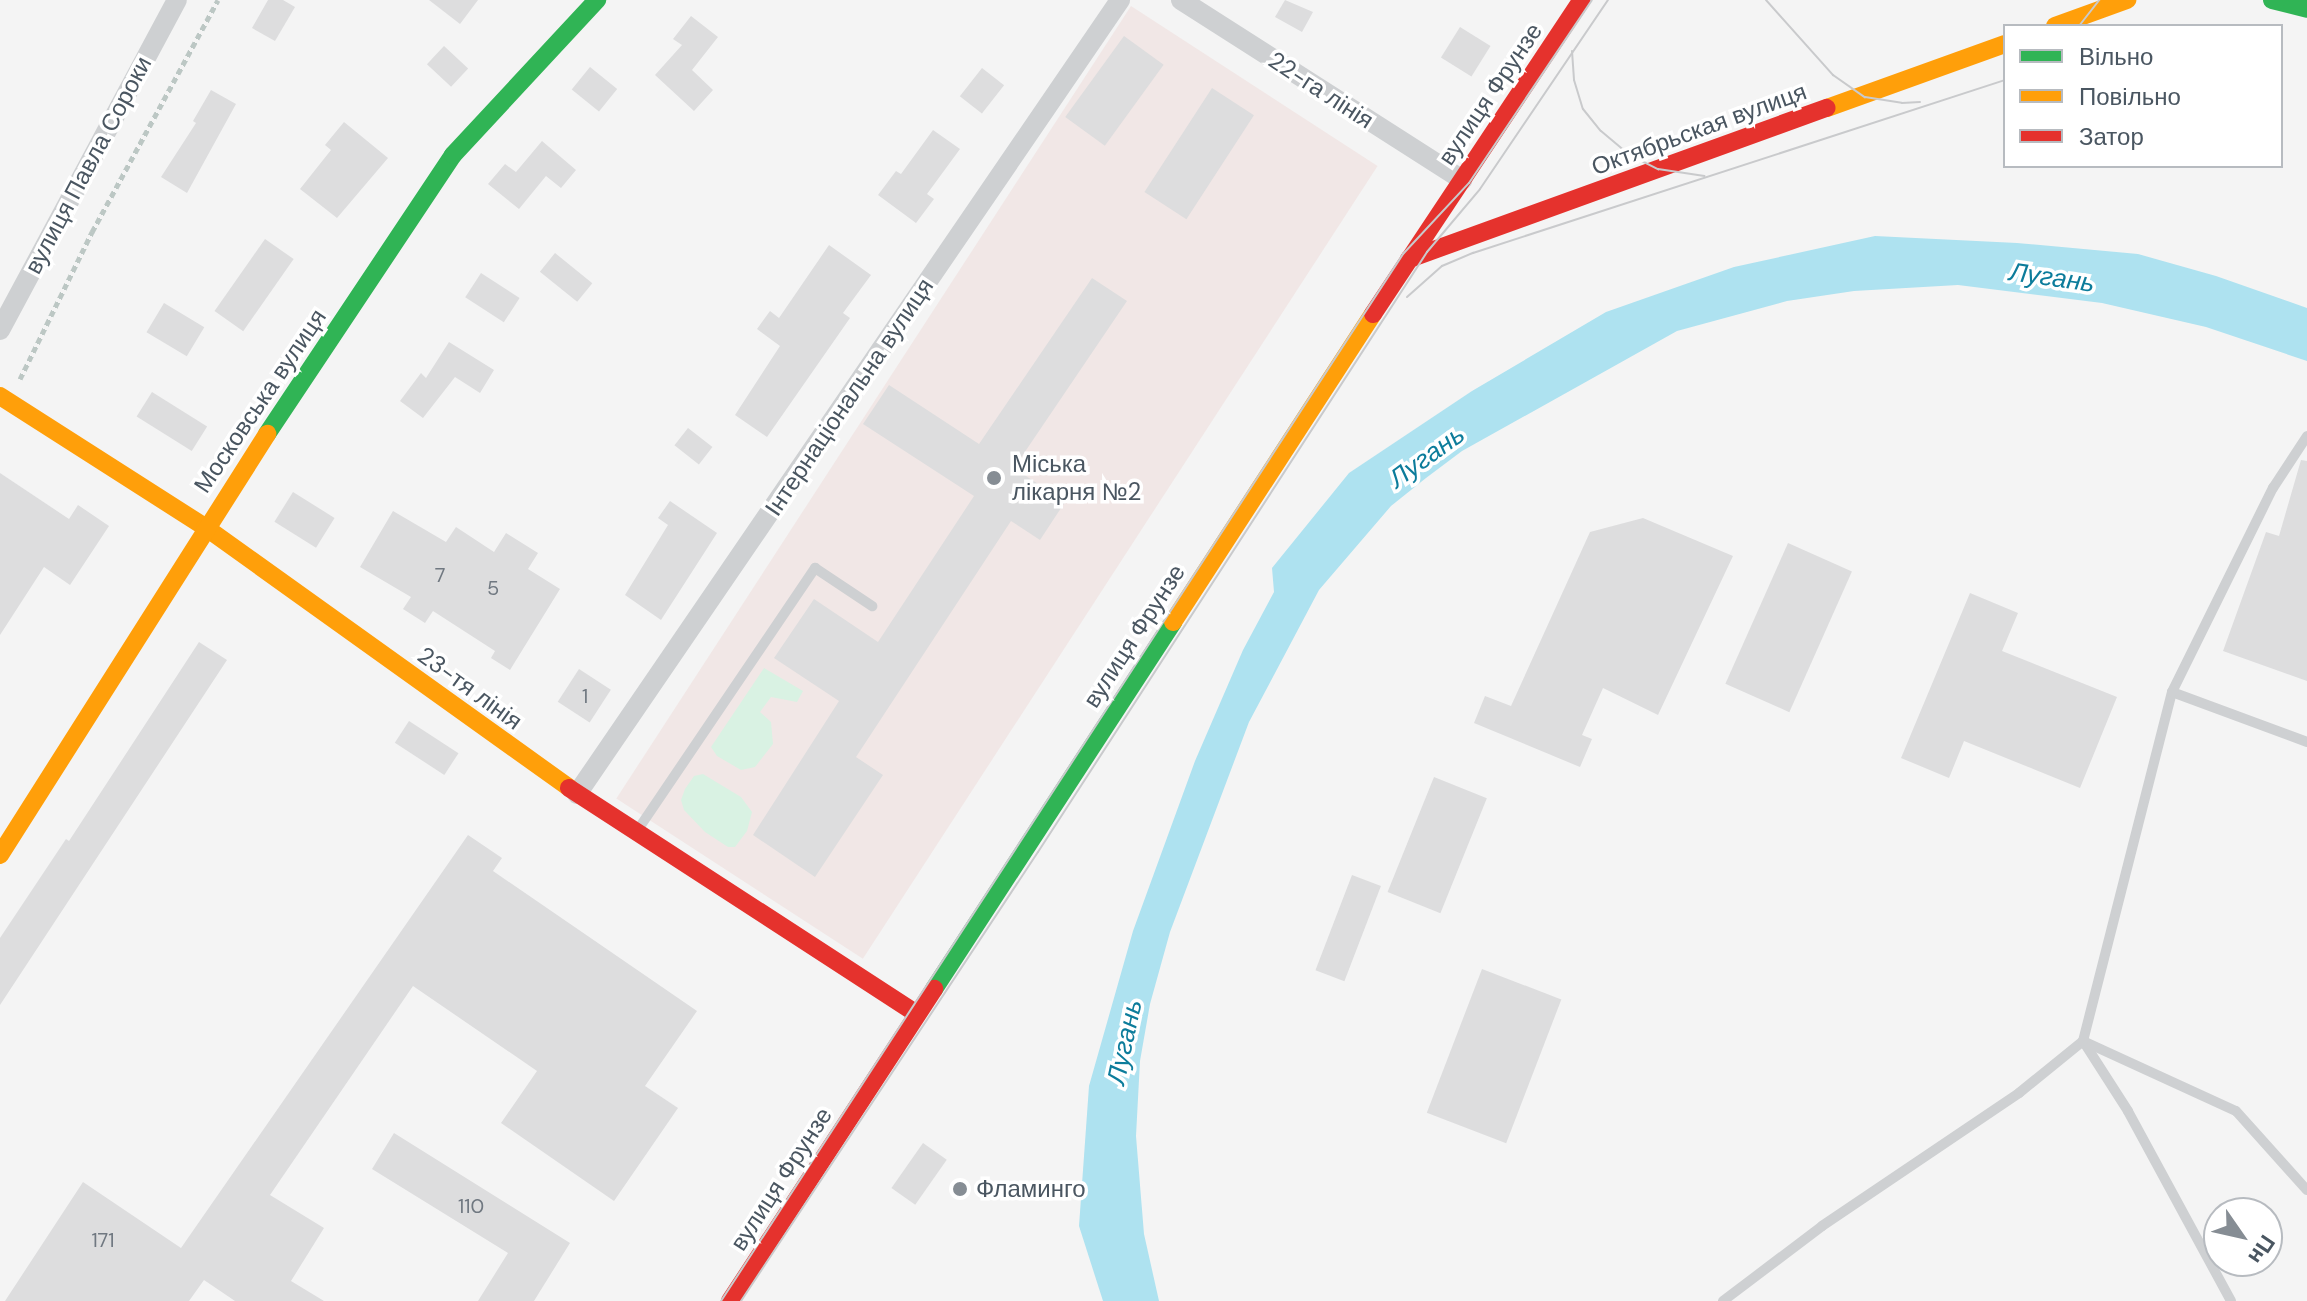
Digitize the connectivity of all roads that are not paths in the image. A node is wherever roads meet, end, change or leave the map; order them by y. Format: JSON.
{"nodes":[{"id":1,"x":177,"y":0,"type":"edge"},
{"id":2,"x":597,"y":0,"type":"edge"},
{"id":3,"x":1120,"y":0,"type":"edge"},
{"id":4,"x":1181,"y":0,"type":"edge"},
{"id":5,"x":1582,"y":0,"type":"edge"},
{"id":6,"x":2127,"y":0,"type":"edge"},
{"id":7,"x":2272,"y":0,"type":"edge"},
{"id":8,"x":2307,"y":9,"type":"edge"},
{"id":9,"x":2061,"y":24,"type":"edge"},
{"id":10,"x":2003,"y":45,"type":"edge"},
{"id":11,"x":1462,"y":180,"type":"junction"},
{"id":12,"x":1409,"y":259,"type":"junction"},
{"id":13,"x":0,"y":330,"type":"edge"},
{"id":14,"x":4,"y":398,"type":"edge"},
{"id":15,"x":2307,"y":436,"type":"edge"},
{"id":16,"x":205,"y":527,"type":"junction"},
{"id":17,"x":872,"y":606,"type":"dead end"},
{"id":18,"x":2172,"y":692,"type":"junction"},
{"id":19,"x":2307,"y":742,"type":"edge"},
{"id":20,"x":577,"y":794,"type":"junction"},
{"id":21,"x":636,"y":833,"type":"junction"},
{"id":22,"x":0,"y":855,"type":"edge"},
{"id":23,"x":917,"y":1014,"type":"junction"},
{"id":24,"x":2083,"y":1041,"type":"junction"},
{"id":25,"x":2307,"y":1190,"type":"edge"},
{"id":26,"x":730,"y":1301,"type":"edge"},
{"id":27,"x":1723,"y":1301,"type":"edge"},
{"id":28,"x":2231,"y":1301,"type":"edge"}],
"edges":[{"from":1,"to":13,"type":"street","name":"вулиця Павла Сороки"},
{"from":2,"to":16,"type":"street","name":"Московська вулиця"},
{"from":3,"to":20,"type":"street","name":"Інтернаціональна вулиця"},
{"from":4,"to":11,"type":"street","name":"22-га лінія"},
{"from":5,"to":11,"type":"street","name":"вулиця Фрунзе"},
{"from":6,"to":9,"type":"street"},
{"from":7,"to":8,"type":"street"},
{"from":10,"to":12,"type":"street","name":"Октябрьская вулиця"},
{"from":11,"to":12,"type":"street","name":"вулиця Фрунзе"},
{"from":12,"to":23,"type":"street","name":"вулиця Фрунзе"},
{"from":14,"to":16,"type":"street","name":"23-тя лінія"},
{"from":15,"to":18,"type":"lane"},
{"from":16,"to":20,"type":"street","name":"23-тя лінія"},
{"from":16,"to":22,"type":"street","name":"Московська вулиця"},
{"from":17,"to":21,"type":"lane"},
{"from":18,"to":19,"type":"lane"},
{"from":18,"to":24,"type":"lane"},
{"from":20,"to":21,"type":"street","name":"23-тя лінія"},
{"from":21,"to":23,"type":"street","name":"23-тя лінія"},
{"from":23,"to":26,"type":"street","name":"вулиця Фрунзе"},
{"from":24,"to":25,"type":"lane"},
{"from":24,"to":27,"type":"lane"},
{"from":24,"to":28,"type":"lane"}]}
